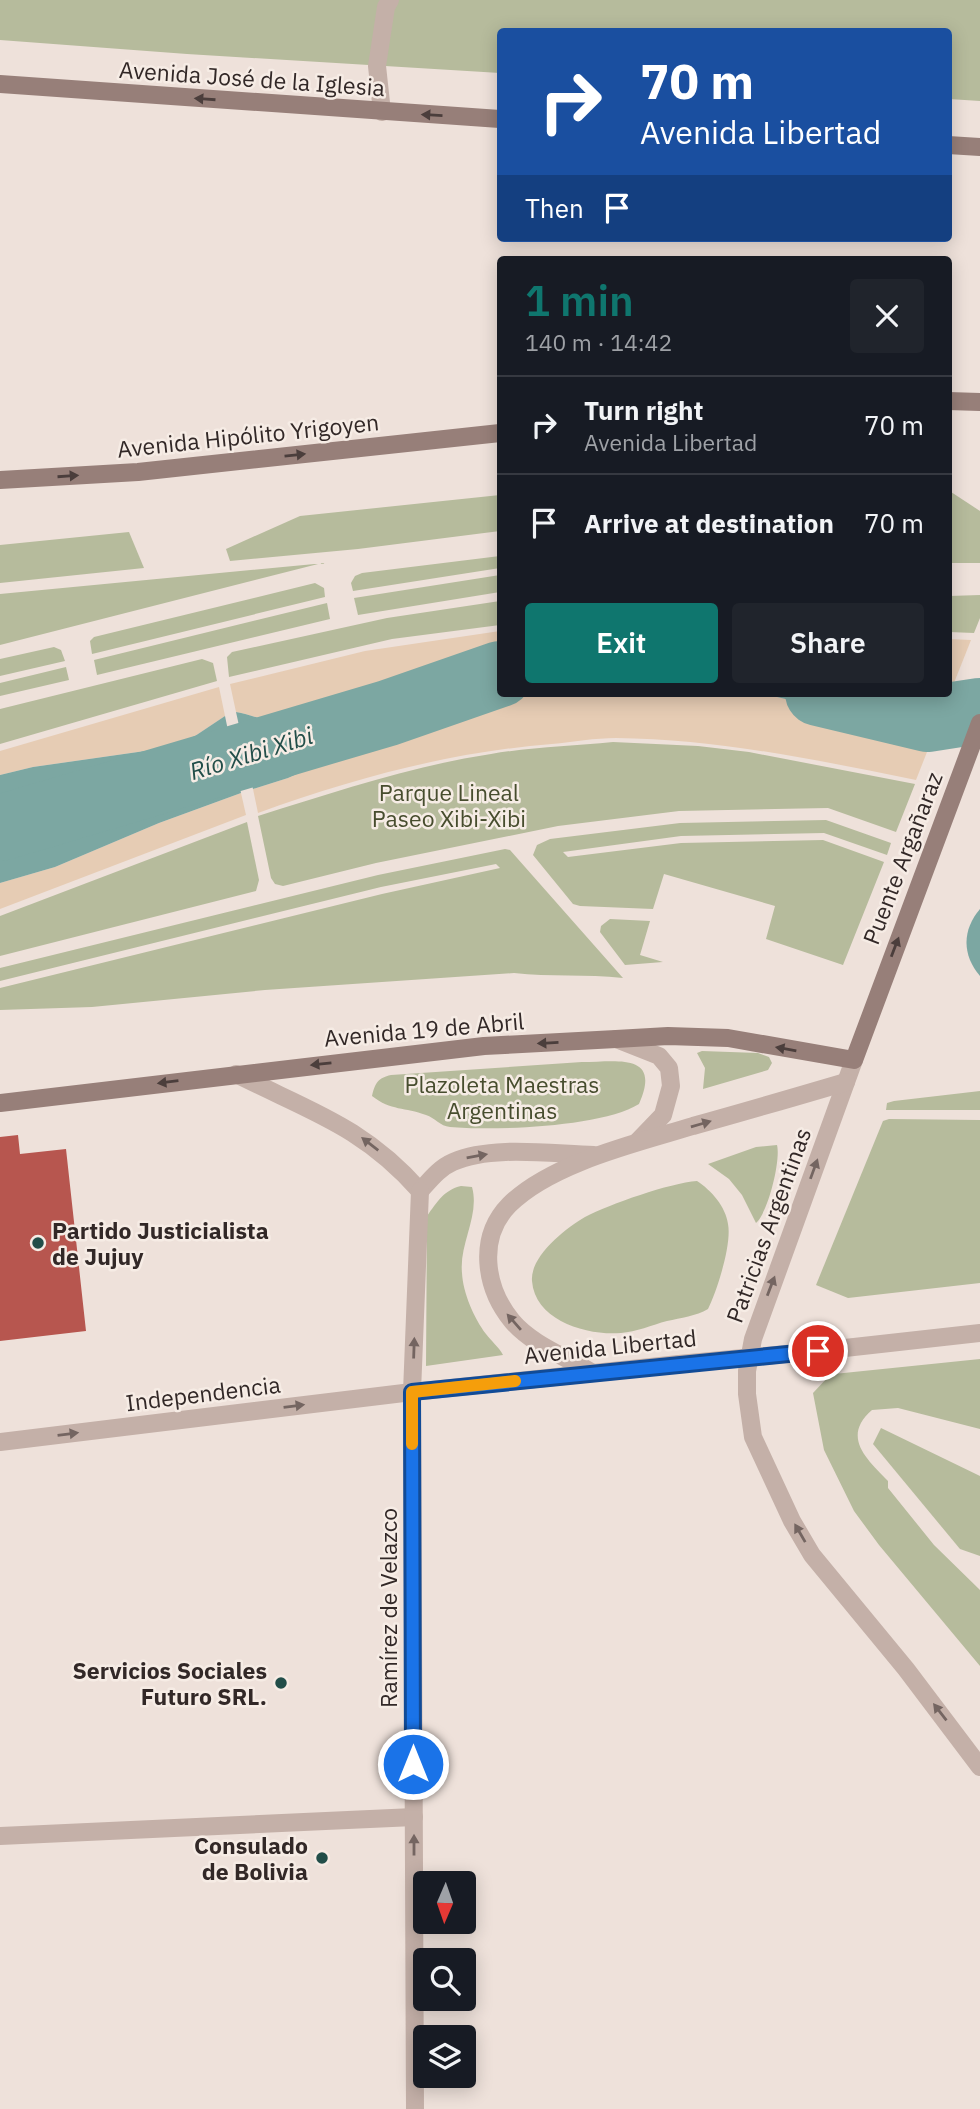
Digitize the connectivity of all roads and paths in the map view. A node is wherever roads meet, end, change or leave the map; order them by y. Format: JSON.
{"nodes":[{"id":1,"x":390,"y":0,"type":"edge"},
{"id":2,"x":0,"y":84,"type":"edge"},
{"id":3,"x":382,"y":112,"type":"junction"},
{"id":4,"x":497,"y":119,"type":"edge"},
{"id":5,"x":952,"y":145,"type":"edge"},
{"id":6,"x":980,"y":147,"type":"edge"},
{"id":7,"x":952,"y":401,"type":"edge"},
{"id":8,"x":980,"y":402,"type":"edge"},
{"id":9,"x":497,"y":433,"type":"edge"},
{"id":10,"x":0,"y":480,"type":"edge"},
{"id":11,"x":980,"y":723,"type":"edge"},
{"id":12,"x":870,"y":1011,"type":"joint"},
{"id":13,"x":616,"y":1039,"type":"junction"},
{"id":14,"x":854,"y":1060,"type":"junction"},
{"id":15,"x":236,"y":1074,"type":"junction"},
{"id":16,"x":846,"y":1082,"type":"junction"},
{"id":17,"x":0,"y":1102,"type":"edge"},
{"id":18,"x":636,"y":1143,"type":"junction"},
{"id":19,"x":598,"y":1155,"type":"junction"},
{"id":20,"x":420,"y":1191,"type":"junction"},
{"id":21,"x":980,"y":1333,"type":"edge"},
{"id":22,"x":592,"y":1372,"type":"junction"},
{"id":23,"x":412,"y":1392,"type":"junction"},
{"id":24,"x":0,"y":1442,"type":"edge"},
{"id":25,"x":980,"y":1767,"type":"edge"},
{"id":26,"x":414,"y":1817,"type":"junction"},
{"id":27,"x":0,"y":1836,"type":"edge"},
{"id":28,"x":415,"y":2109,"type":"edge"}],
"edges":[{"from":1,"to":3,"type":"street"},
{"from":3,"to":2,"type":"main road","name":"Avenida José de la Iglesia","one_way":true},
{"from":4,"to":3,"type":"main road","name":"Avenida José de la Iglesia","one_way":true},
{"from":5,"to":6,"type":"main road"},
{"from":7,"to":8,"type":"main road"},
{"from":10,"to":9,"type":"main road","name":"Avenida Hipólito Yrigoyen","one_way":true},
{"from":12,"to":11,"type":"main road","name":"Puente Argañaraz","one_way":true},
{"from":12,"to":14,"type":"main road","name":"Patricias Argentinas"},
{"from":14,"to":13,"type":"main road","name":"Avenida 19 de Abril","one_way":true},
{"from":13,"to":15,"type":"main road","name":"Avenida 19 de Abril","one_way":true},
{"from":13,"to":18,"type":"street"},
{"from":14,"to":16,"type":"street","name":"Patricias Argentinas"},
{"from":15,"to":17,"type":"main road","name":"Avenida 19 de Abril","one_way":true},
{"from":20,"to":15,"type":"street","one_way":true},
{"from":18,"to":16,"type":"street","one_way":true},
{"from":25,"to":16,"type":"street","name":"Patricias Argentinas","one_way":true},
{"from":18,"to":19,"type":"street"},
{"from":20,"to":19,"type":"street","one_way":true},
{"from":22,"to":19,"type":"street","one_way":true},
{"from":23,"to":20,"type":"street","name":"Ramírez de Velazco","one_way":true},
{"from":21,"to":22,"type":"street","name":"Avenida Libertad","bridge":true},
{"from":22,"to":23,"type":"street","name":"Avenida Libertad"},
{"from":24,"to":23,"type":"street","name":"Independencia","one_way":true},
{"from":23,"to":26,"type":"street","name":"Ramírez de Velazco"},
{"from":26,"to":27,"type":"street"},
{"from":28,"to":26,"type":"street","name":"Ramírez de Velazco","one_way":true}]}
